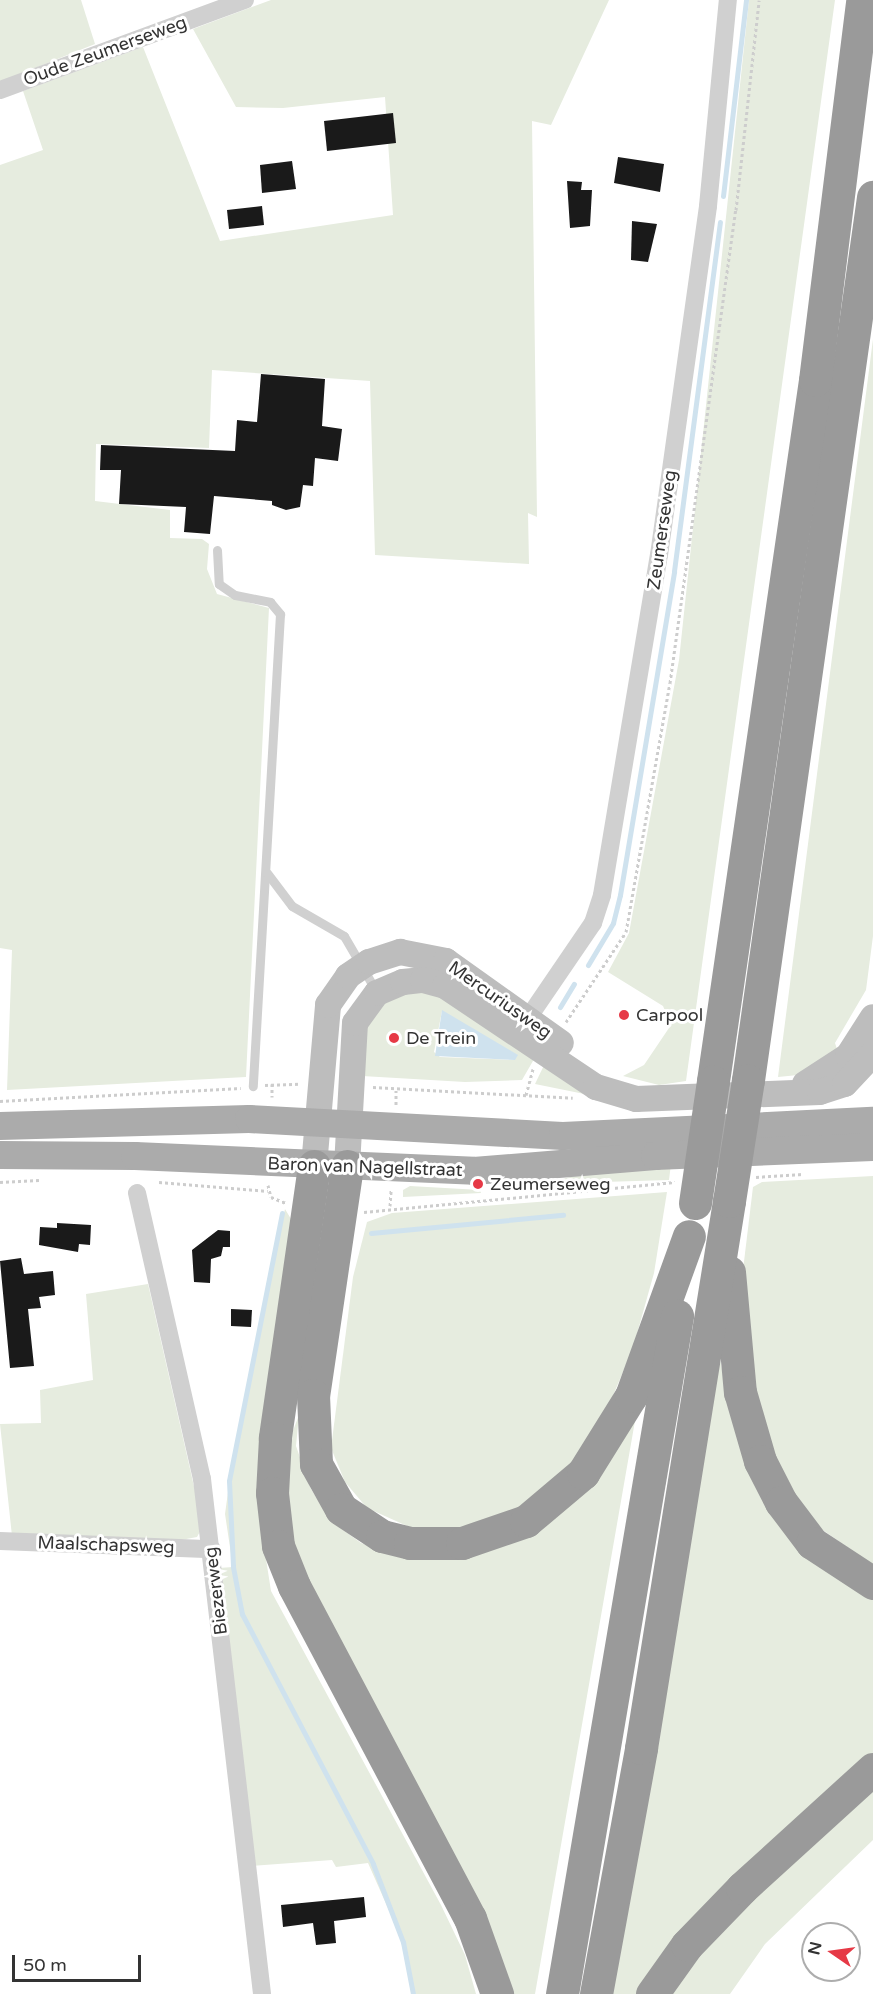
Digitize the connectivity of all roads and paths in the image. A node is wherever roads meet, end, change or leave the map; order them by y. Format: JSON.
{"nodes":[{"id":1,"x":245,"y":0,"type":"edge"},
{"id":2,"x":728,"y":0,"type":"edge"},
{"id":3,"x":862,"y":0,"type":"edge"},
{"id":4,"x":0,"y":90,"type":"edge"},
{"id":5,"x":873,"y":197,"type":"edge"},
{"id":6,"x":217,"y":550,"type":"dead end"},
{"id":7,"x":265,"y":868,"type":"junction"},
{"id":8,"x":362,"y":966,"type":"junction"},
{"id":9,"x":377,"y":993,"type":"junction"},
{"id":10,"x":873,"y":1017,"type":"edge"},
{"id":11,"x":523,"y":1026,"type":"junction"},
{"id":12,"x":873,"y":1054,"type":"edge"},
{"id":13,"x":253,"y":1086,"type":"joint"},
{"id":14,"x":396,"y":1089,"type":"dead end"},
{"id":15,"x":786,"y":1091,"type":"junction"},
{"id":16,"x":526,"y":1095,"type":"dead end"},
{"id":17,"x":0,"y":1101,"type":"edge"},
{"id":18,"x":873,"y":1121,"type":"edge"},
{"id":19,"x":316,"y":1123,"type":"junction"},
{"id":20,"x":350,"y":1125,"type":"junction"},
{"id":21,"x":0,"y":1126,"type":"edge"},
{"id":22,"x":873,"y":1147,"type":"edge"},
{"id":23,"x":0,"y":1155,"type":"edge"},
{"id":24,"x":314,"y":1166,"type":"junction"},
{"id":25,"x":347,"y":1166,"type":"junction"},
{"id":26,"x":760,"y":1177,"type":"dead end"},
{"id":27,"x":268,"y":1191,"type":"dead end"},
{"id":28,"x":688,"y":1192,"type":"junction"},
{"id":29,"x":137,"y":1193,"type":"dead end"},
{"id":30,"x":734,"y":1203,"type":"junction"},
{"id":31,"x":310,"y":1206,"type":"junction"},
{"id":32,"x":342,"y":1210,"type":"junction"},
{"id":33,"x":689,"y":1236,"type":"junction"},
{"id":34,"x":317,"y":1363,"type":"junction"},
{"id":35,"x":303,"y":1395,"type":"dead end"},
{"id":36,"x":288,"y":1427,"type":"dead end"},
{"id":37,"x":274,"y":1460,"type":"junction"},
{"id":38,"x":0,"y":1541,"type":"edge"},
{"id":39,"x":212,"y":1549,"type":"junction"},
{"id":40,"x":873,"y":1583,"type":"edge"},
{"id":41,"x":873,"y":1769,"type":"edge"},
{"id":42,"x":262,"y":1994,"type":"edge"},
{"id":43,"x":497,"y":1994,"type":"edge"},
{"id":44,"x":562,"y":1994,"type":"edge"},
{"id":45,"x":596,"y":1994,"type":"edge"},
{"id":46,"x":652,"y":1994,"type":"edge"}],
"edges":[{"from":1,"to":4,"type":"street","name":"Oude Zeumerseweg"},
{"from":2,"to":11,"type":"street","name":"Zeumerseweg"},
{"from":3,"to":28,"type":"highway","bridge":true},
{"from":5,"to":30,"type":"highway","bridge":true},
{"from":6,"to":7,"type":"lane"},
{"from":7,"to":8,"type":"lane"},
{"from":7,"to":13,"type":"lane"},
{"from":8,"to":9,"type":"lane"},
{"from":8,"to":11,"type":"street","name":"Mercuriusweg"},
{"from":8,"to":19,"type":"street","name":"Mercuriusweg"},
{"from":9,"to":11,"type":"street","name":"Mercuriusweg"},
{"from":9,"to":20,"type":"street"},
{"from":10,"to":15,"type":"street","name":"Mercuriusweg"},
{"from":11,"to":15,"type":"street","name":"Mercuriusweg"},
{"from":12,"to":15,"type":"street","name":"Mercuriusweg"},
{"from":13,"to":17,"type":"path"},
{"from":14,"to":16,"type":"path"},
{"from":18,"to":20,"type":"main road"},
{"from":19,"to":20,"type":"main road"},
{"from":19,"to":21,"type":"main road"},
{"from":19,"to":24,"type":"street","name":"Mercuriusweg"},
{"from":20,"to":25,"type":"street"},
{"from":22,"to":25,"type":"main road","name":"Baron van Nagellstraat"},
{"from":23,"to":24,"type":"main road","name":"Baron van Nagellstraat"},
{"from":24,"to":25,"type":"main road","name":"Baron van Nagellstraat"},
{"from":24,"to":31,"type":"highway"},
{"from":25,"to":32,"type":"highway"},
{"from":26,"to":30,"type":"path"},
{"from":27,"to":31,"type":"path"},
{"from":28,"to":32,"type":"path"},
{"from":28,"to":33,"type":"highway"},
{"from":29,"to":39,"type":"street","name":"Biezerweg"},
{"from":30,"to":40,"type":"highway"},
{"from":30,"to":45,"type":"highway"},
{"from":31,"to":37,"type":"highway"},
{"from":32,"to":34,"type":"highway"},
{"from":33,"to":34,"type":"highway"},
{"from":33,"to":44,"type":"highway"},
{"from":34,"to":35,"type":"lane"},
{"from":36,"to":37,"type":"lane"},
{"from":37,"to":43,"type":"highway"},
{"from":38,"to":39,"type":"street","name":"Maalschapsweg"},
{"from":39,"to":42,"type":"street","name":"Biezerweg"},
{"from":41,"to":46,"type":"highway"}]}
